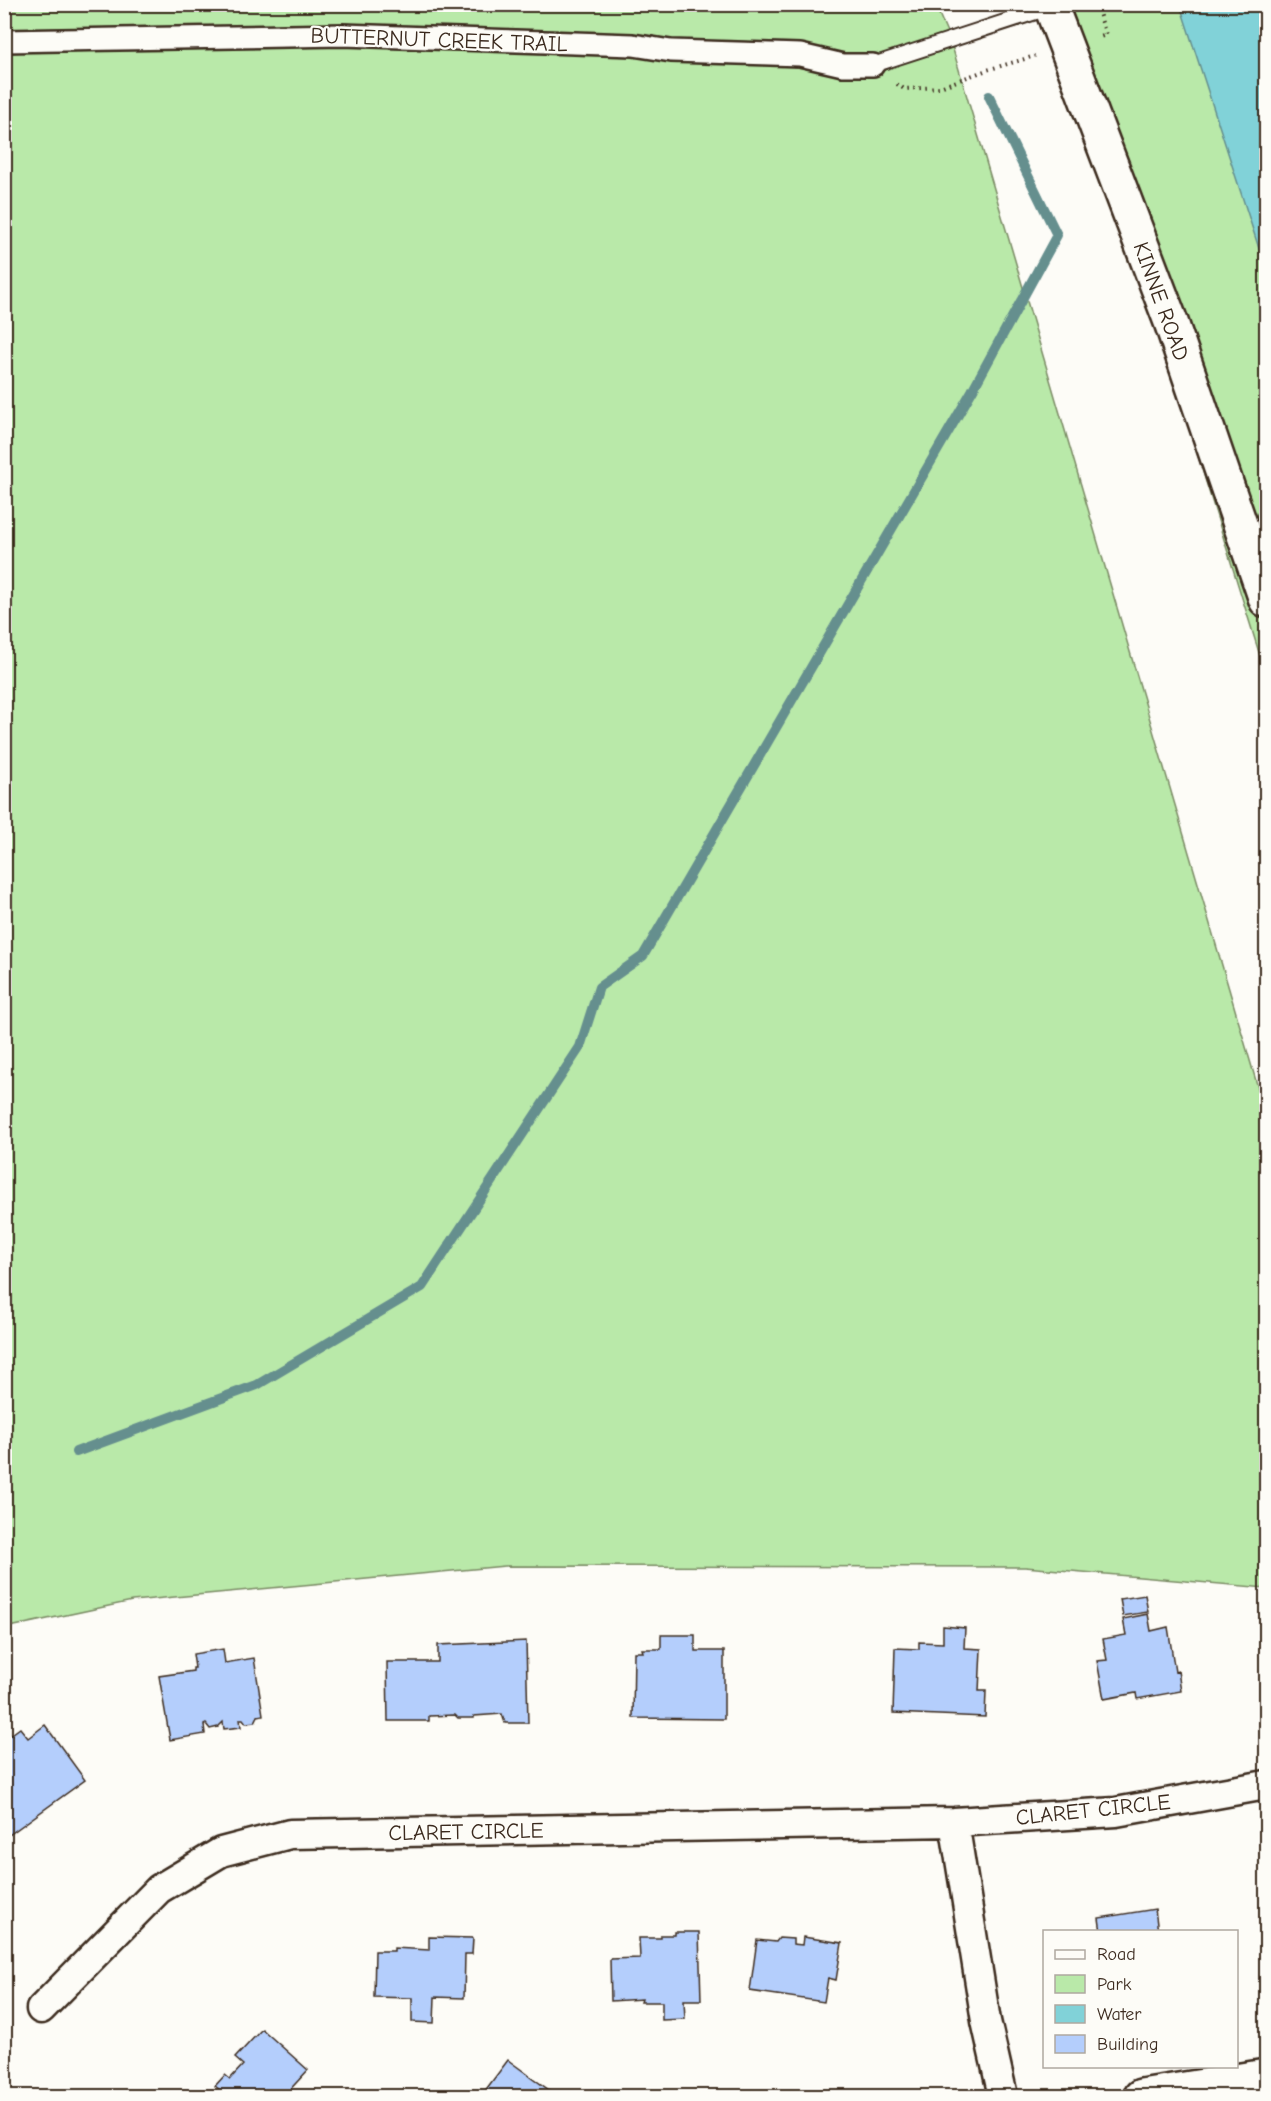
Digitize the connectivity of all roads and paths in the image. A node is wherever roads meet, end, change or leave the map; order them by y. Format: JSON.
{"nodes":[{"id":1,"x":1096,"y":4,"type":"edge"},
{"id":2,"x":1051,"y":6,"type":"edge"},
{"id":3,"x":4,"y":41,"type":"edge"},
{"id":4,"x":1066,"y":47,"type":"junction"},
{"id":5,"x":873,"y":65,"type":"junction"},
{"id":6,"x":1266,"y":600,"type":"edge"},
{"id":7,"x":1266,"y":1785,"type":"edge"},
{"id":8,"x":954,"y":1821,"type":"junction"},
{"id":9,"x":41,"y":2009,"type":"dead end"},
{"id":10,"x":1266,"y":2076,"type":"edge"},
{"id":11,"x":1003,"y":2097,"type":"edge"},
{"id":12,"x":1141,"y":2097,"type":"edge"}],
"edges":[{"from":1,"to":4,"type":"path"},
{"from":2,"to":4,"type":"street","name":"KINNE ROAD"},
{"from":2,"to":5,"type":"lane"},
{"from":3,"to":5,"type":"street","name":"BUTTERNUT CREEK TRAIL"},
{"from":4,"to":5,"type":"path"},
{"from":4,"to":6,"type":"street","name":"KINNE ROAD"},
{"from":7,"to":8,"type":"street","name":"CLARET CIRCLE"},
{"from":8,"to":9,"type":"street","name":"CLARET CIRCLE"},
{"from":8,"to":11,"type":"street"},
{"from":10,"to":12,"type":"street"}]}
